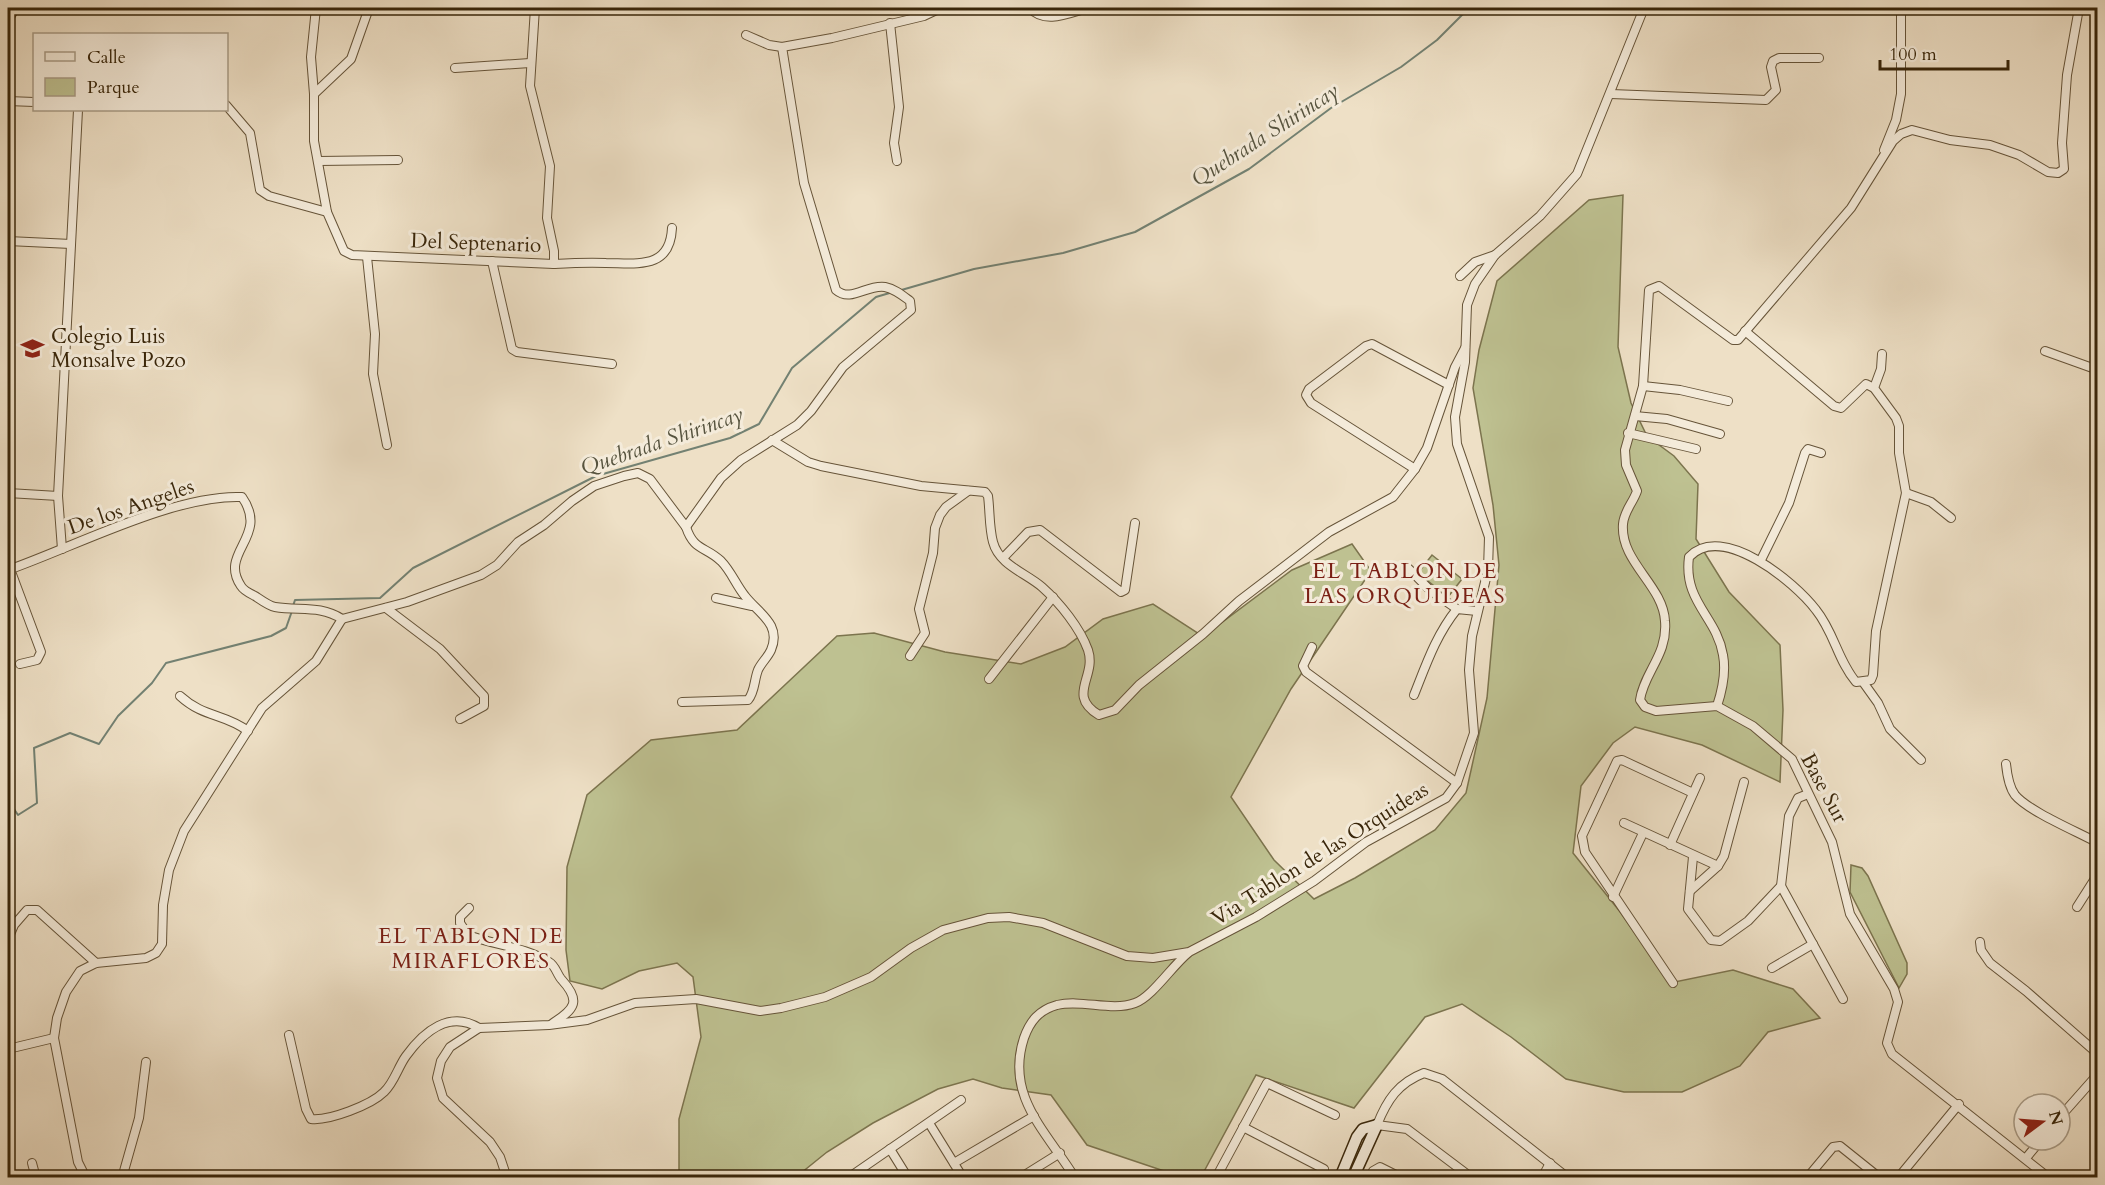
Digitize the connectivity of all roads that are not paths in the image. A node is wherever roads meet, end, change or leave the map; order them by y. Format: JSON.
{"nodes":[{"id":1,"x":316,"y":8,"type":"edge"},
{"id":2,"x":369,"y":8,"type":"edge"},
{"id":3,"x":535,"y":8,"type":"edge"},
{"id":4,"x":941,"y":8,"type":"edge"},
{"id":5,"x":1030,"y":8,"type":"edge"},
{"id":6,"x":1088,"y":8,"type":"edge"},
{"id":7,"x":1644,"y":8,"type":"edge"},
{"id":8,"x":1901,"y":8,"type":"edge"},
{"id":9,"x":2079,"y":8,"type":"edge"},
{"id":10,"x":13,"y":12,"type":"dead end"},
{"id":11,"x":8,"y":20,"type":"edge"},
{"id":12,"x":890,"y":23,"type":"junction"},
{"id":13,"x":746,"y":35,"type":"dead end"},
{"id":14,"x":782,"y":47,"type":"junction"},
{"id":15,"x":1819,"y":58,"type":"dead end"},
{"id":16,"x":530,"y":63,"type":"junction"},
{"id":17,"x":455,"y":68,"type":"dead end"},
{"id":18,"x":314,"y":94,"type":"junction"},
{"id":19,"x":1611,"y":94,"type":"junction"},
{"id":20,"x":8,"y":101,"type":"edge"},
{"id":21,"x":33,"y":102,"type":"edge"},
{"id":22,"x":228,"y":107,"type":"edge"},
{"id":23,"x":78,"y":111,"type":"edge"},
{"id":24,"x":1881,"y":157,"type":"junction"},
{"id":25,"x":398,"y":160,"type":"dead end"},
{"id":26,"x":318,"y":161,"type":"junction"},
{"id":27,"x":897,"y":161,"type":"dead end"},
{"id":28,"x":327,"y":213,"type":"junction"},
{"id":29,"x":672,"y":228,"type":"dead end"},
{"id":30,"x":8,"y":241,"type":"edge"},
{"id":31,"x":71,"y":244,"type":"junction"},
{"id":32,"x":1495,"y":255,"type":"junction"},
{"id":33,"x":367,"y":257,"type":"junction"},
{"id":34,"x":492,"y":261,"type":"junction"},
{"id":35,"x":554,"y":264,"type":"junction"},
{"id":36,"x":1460,"y":276,"type":"dead end"},
{"id":37,"x":1745,"y":331,"type":"junction"},
{"id":38,"x":1466,"y":347,"type":"junction"},
{"id":39,"x":2045,"y":351,"type":"dead end"},
{"id":40,"x":1882,"y":354,"type":"dead end"},
{"id":41,"x":612,"y":364,"type":"dead end"},
{"id":42,"x":2097,"y":370,"type":"edge"},
{"id":43,"x":1449,"y":385,"type":"junction"},
{"id":44,"x":1643,"y":387,"type":"junction"},
{"id":45,"x":1874,"y":388,"type":"junction"},
{"id":46,"x":1728,"y":401,"type":"dead end"},
{"id":47,"x":1635,"y":416,"type":"junction"},
{"id":48,"x":1628,"y":433,"type":"junction"},
{"id":49,"x":1720,"y":434,"type":"dead end"},
{"id":50,"x":772,"y":440,"type":"junction"},
{"id":51,"x":387,"y":445,"type":"dead end"},
{"id":52,"x":1696,"y":449,"type":"dead end"},
{"id":53,"x":1821,"y":453,"type":"dead end"},
{"id":54,"x":1415,"y":469,"type":"junction"},
{"id":55,"x":969,"y":490,"type":"junction"},
{"id":56,"x":8,"y":493,"type":"edge"},
{"id":57,"x":1906,"y":493,"type":"junction"},
{"id":58,"x":58,"y":496,"type":"junction"},
{"id":59,"x":1951,"y":518,"type":"dead end"},
{"id":60,"x":1136,"y":523,"type":"dead end"},
{"id":61,"x":686,"y":527,"type":"junction"},
{"id":62,"x":62,"y":549,"type":"junction"},
{"id":63,"x":1003,"y":558,"type":"junction"},
{"id":64,"x":1761,"y":560,"type":"junction"},
{"id":65,"x":1407,"y":567,"type":"dead end"},
{"id":66,"x":9,"y":569,"type":"edge"},
{"id":67,"x":1053,"y":597,"type":"junction"},
{"id":68,"x":716,"y":598,"type":"dead end"},
{"id":69,"x":754,"y":606,"type":"junction"},
{"id":70,"x":386,"y":608,"type":"junction"},
{"id":71,"x":1457,"y":609,"type":"junction"},
{"id":72,"x":1477,"y":612,"type":"junction"},
{"id":73,"x":342,"y":619,"type":"junction"},
{"id":74,"x":1312,"y":647,"type":"dead end"},
{"id":75,"x":910,"y":656,"type":"dead end"},
{"id":76,"x":20,"y":664,"type":"dead end"},
{"id":77,"x":989,"y":679,"type":"dead end"},
{"id":78,"x":1863,"y":682,"type":"junction"},
{"id":79,"x":1414,"y":695,"type":"dead end"},
{"id":80,"x":180,"y":696,"type":"dead end"},
{"id":81,"x":682,"y":702,"type":"dead end"},
{"id":82,"x":1717,"y":706,"type":"junction"},
{"id":83,"x":460,"y":719,"type":"dead end"},
{"id":84,"x":248,"y":731,"type":"junction"},
{"id":85,"x":1922,"y":760,"type":"dead end"},
{"id":86,"x":2006,"y":764,"type":"dead end"},
{"id":87,"x":1700,"y":778,"type":"dead end"},
{"id":88,"x":1744,"y":782,"type":"dead end"},
{"id":89,"x":1457,"y":783,"type":"junction"},
{"id":90,"x":1693,"y":793,"type":"junction"},
{"id":91,"x":1808,"y":794,"type":"junction"},
{"id":92,"x":1624,"y":823,"type":"dead end"},
{"id":93,"x":1643,"y":833,"type":"junction"},
{"id":94,"x":2097,"y":843,"type":"edge"},
{"id":95,"x":1670,"y":845,"type":"junction"},
{"id":96,"x":1693,"y":857,"type":"junction"},
{"id":97,"x":1718,"y":866,"type":"junction"},
{"id":98,"x":2097,"y":874,"type":"edge"},
{"id":99,"x":1781,"y":886,"type":"junction"},
{"id":100,"x":1690,"y":891,"type":"junction"},
{"id":101,"x":1613,"y":897,"type":"junction"},
{"id":102,"x":469,"y":908,"type":"dead end"},
{"id":103,"x":2077,"y":908,"type":"dead end"},
{"id":104,"x":8,"y":939,"type":"edge"},
{"id":105,"x":1980,"y":942,"type":"dead end"},
{"id":106,"x":1813,"y":944,"type":"junction"},
{"id":107,"x":1189,"y":952,"type":"junction"},
{"id":108,"x":96,"y":963,"type":"junction"},
{"id":109,"x":1772,"y":968,"type":"dead end"},
{"id":110,"x":1673,"y":983,"type":"dead end"},
{"id":111,"x":1843,"y":999,"type":"dead end"},
{"id":112,"x":549,"y":1025,"type":"junction"},
{"id":113,"x":479,"y":1028,"type":"junction"},
{"id":114,"x":289,"y":1035,"type":"dead end"},
{"id":115,"x":54,"y":1038,"type":"junction"},
{"id":116,"x":8,"y":1048,"type":"edge"},
{"id":117,"x":2097,"y":1054,"type":"edge"},
{"id":118,"x":146,"y":1062,"type":"dead end"},
{"id":119,"x":2097,"y":1074,"type":"edge"},
{"id":120,"x":961,"y":1100,"type":"dead end"},
{"id":121,"x":2072,"y":1103,"type":"edge"},
{"id":122,"x":1959,"y":1104,"type":"junction"},
{"id":123,"x":1335,"y":1115,"type":"dead end"},
{"id":124,"x":1034,"y":1116,"type":"junction"},
{"id":125,"x":929,"y":1123,"type":"junction"},
{"id":126,"x":1377,"y":1125,"type":"junction"},
{"id":127,"x":1243,"y":1127,"type":"junction"},
{"id":128,"x":890,"y":1149,"type":"junction"},
{"id":129,"x":2031,"y":1152,"type":"edge"},
{"id":130,"x":1060,"y":1153,"type":"junction"},
{"id":131,"x":2026,"y":1158,"type":"junction"},
{"id":132,"x":32,"y":1163,"type":"dead end"},
{"id":133,"x":954,"y":1163,"type":"junction"},
{"id":134,"x":1550,"y":1163,"type":"junction"},
{"id":135,"x":1324,"y":1169,"type":"dead end"},
{"id":136,"x":1371,"y":1174,"type":"edge"},
{"id":137,"x":1222,"y":1176,"type":"edge"},
{"id":138,"x":850,"y":1177,"type":"edge"},
{"id":139,"x":36,"y":1178,"type":"edge"},
{"id":140,"x":86,"y":1178,"type":"edge"},
{"id":141,"x":122,"y":1178,"type":"edge"},
{"id":142,"x":507,"y":1178,"type":"edge"},
{"id":143,"x":908,"y":1178,"type":"edge"},
{"id":144,"x":963,"y":1178,"type":"edge"},
{"id":145,"x":1020,"y":1178,"type":"edge"},
{"id":146,"x":1075,"y":1178,"type":"edge"},
{"id":147,"x":1340,"y":1178,"type":"edge"},
{"id":148,"x":1353,"y":1178,"type":"edge"},
{"id":149,"x":1402,"y":1178,"type":"edge"},
{"id":150,"x":1472,"y":1178,"type":"edge"},
{"id":151,"x":1542,"y":1178,"type":"edge"},
{"id":152,"x":1568,"y":1178,"type":"edge"},
{"id":153,"x":1807,"y":1178,"type":"edge"},
{"id":154,"x":1880,"y":1178,"type":"edge"},
{"id":155,"x":1898,"y":1178,"type":"edge"},
{"id":156,"x":2049,"y":1178,"type":"edge"}],
"edges":[{"from":1,"to":18,"type":"street"},
{"from":2,"to":18,"type":"street"},
{"from":3,"to":16,"type":"street","name":"Del Septenario"},
{"from":4,"to":12,"type":"street"},
{"from":5,"to":6,"type":"street"},
{"from":7,"to":19,"type":"street","name":"Via Tablon de las Orquideas"},
{"from":8,"to":24,"type":"street"},
{"from":9,"to":24,"type":"street"},
{"from":10,"to":11,"type":"street"},
{"from":12,"to":14,"type":"street"},
{"from":12,"to":27,"type":"street"},
{"from":13,"to":14,"type":"street"},
{"from":14,"to":50,"type":"street"},
{"from":15,"to":19,"type":"street"},
{"from":16,"to":17,"type":"street"},
{"from":16,"to":35,"type":"street","name":"Del Septenario"},
{"from":18,"to":26,"type":"street"},
{"from":19,"to":32,"type":"street","name":"Via Tablon de las Orquideas"},
{"from":20,"to":21,"type":"street"},
{"from":22,"to":28,"type":"street"},
{"from":23,"to":31,"type":"street"},
{"from":24,"to":37,"type":"street"},
{"from":25,"to":26,"type":"street"},
{"from":26,"to":28,"type":"street"},
{"from":28,"to":33,"type":"street","name":"Del Septenario"},
{"from":29,"to":35,"type":"street"},
{"from":30,"to":31,"type":"street"},
{"from":31,"to":58,"type":"street"},
{"from":32,"to":36,"type":"street"},
{"from":32,"to":38,"type":"street","name":"Via Tablon de las Orquideas"},
{"from":33,"to":34,"type":"street","name":"Del Septenario"},
{"from":33,"to":51,"type":"street"},
{"from":34,"to":35,"type":"street","name":"Del Septenario"},
{"from":34,"to":41,"type":"street"},
{"from":37,"to":44,"type":"street"},
{"from":37,"to":45,"type":"street"},
{"from":38,"to":43,"type":"street"},
{"from":38,"to":72,"type":"street","name":"Via Tablon de las Orquideas"},
{"from":39,"to":42,"type":"street"},
{"from":40,"to":45,"type":"street"},
{"from":43,"to":54,"type":"street"},
{"from":43,"to":54,"type":"street"},
{"from":44,"to":46,"type":"street"},
{"from":44,"to":47,"type":"street"},
{"from":45,"to":57,"type":"street"},
{"from":47,"to":48,"type":"street"},
{"from":47,"to":49,"type":"street"},
{"from":48,"to":52,"type":"street"},
{"from":48,"to":82,"type":"street"},
{"from":50,"to":55,"type":"street"},
{"from":50,"to":61,"type":"street"},
{"from":53,"to":64,"type":"street"},
{"from":54,"to":67,"type":"street"},
{"from":55,"to":63,"type":"street"},
{"from":55,"to":75,"type":"street"},
{"from":56,"to":58,"type":"street"},
{"from":57,"to":59,"type":"street"},
{"from":57,"to":78,"type":"street"},
{"from":58,"to":62,"type":"street"},
{"from":60,"to":63,"type":"street"},
{"from":61,"to":69,"type":"street"},
{"from":61,"to":70,"type":"street"},
{"from":62,"to":66,"type":"street","name":"De los Angeles"},
{"from":62,"to":73,"type":"street","name":"De los Angeles"},
{"from":63,"to":67,"type":"street"},
{"from":64,"to":78,"type":"street"},
{"from":64,"to":82,"type":"street"},
{"from":65,"to":71,"type":"street"},
{"from":66,"to":76,"type":"street"},
{"from":67,"to":77,"type":"street"},
{"from":68,"to":69,"type":"street"},
{"from":69,"to":81,"type":"street"},
{"from":70,"to":73,"type":"street"},
{"from":70,"to":83,"type":"street"},
{"from":71,"to":72,"type":"street"},
{"from":71,"to":79,"type":"street"},
{"from":72,"to":89,"type":"street","name":"Via Tablon de las Orquideas"},
{"from":73,"to":84,"type":"street"},
{"from":74,"to":89,"type":"street"},
{"from":78,"to":85,"type":"street"},
{"from":80,"to":84,"type":"street"},
{"from":82,"to":91,"type":"street","name":"Base Sur"},
{"from":84,"to":108,"type":"street"},
{"from":86,"to":94,"type":"street"},
{"from":87,"to":90,"type":"street"},
{"from":88,"to":97,"type":"street"},
{"from":89,"to":107,"type":"street","name":"Via Tablon de las Orquideas"},
{"from":90,"to":95,"type":"street"},
{"from":90,"to":101,"type":"street"},
{"from":91,"to":99,"type":"street"},
{"from":91,"to":122,"type":"street","name":"Base Sur"},
{"from":92,"to":93,"type":"street"},
{"from":93,"to":95,"type":"street"},
{"from":93,"to":101,"type":"street"},
{"from":95,"to":96,"type":"street"},
{"from":96,"to":97,"type":"street"},
{"from":96,"to":100,"type":"street"},
{"from":97,"to":100,"type":"street"},
{"from":98,"to":103,"type":"street"},
{"from":99,"to":100,"type":"street"},
{"from":99,"to":106,"type":"street"},
{"from":101,"to":110,"type":"street"},
{"from":102,"to":112,"type":"street"},
{"from":104,"to":108,"type":"street"},
{"from":105,"to":117,"type":"street"},
{"from":106,"to":109,"type":"street"},
{"from":106,"to":111,"type":"street"},
{"from":107,"to":112,"type":"street","name":"Via Tablon de las Orquideas"},
{"from":107,"to":124,"type":"street"},
{"from":108,"to":115,"type":"street"},
{"from":112,"to":113,"type":"street","name":"Via Tablon de las Orquideas"},
{"from":113,"to":114,"type":"street"},
{"from":113,"to":142,"type":"street"},
{"from":115,"to":116,"type":"street"},
{"from":115,"to":140,"type":"street"},
{"from":118,"to":141,"type":"street"},
{"from":119,"to":121,"type":"street"},
{"from":120,"to":125,"type":"street"},
{"from":122,"to":131,"type":"street"},
{"from":122,"to":155,"type":"street"},
{"from":123,"to":127,"type":"street"},
{"from":124,"to":130,"type":"street"},
{"from":124,"to":133,"type":"street"},
{"from":125,"to":128,"type":"street"},
{"from":125,"to":133,"type":"street"},
{"from":126,"to":134,"type":"street"},
{"from":126,"to":147,"type":"street"},
{"from":126,"to":148,"type":"street"},
{"from":126,"to":150,"type":"street"},
{"from":127,"to":135,"type":"street"},
{"from":127,"to":137,"type":"street"},
{"from":128,"to":138,"type":"street"},
{"from":128,"to":143,"type":"street"},
{"from":129,"to":131,"type":"street"},
{"from":130,"to":145,"type":"street"},
{"from":130,"to":146,"type":"street"},
{"from":131,"to":156,"type":"street"},
{"from":132,"to":139,"type":"street"},
{"from":133,"to":144,"type":"street"},
{"from":134,"to":151,"type":"street"},
{"from":134,"to":152,"type":"street"},
{"from":136,"to":149,"type":"street"},
{"from":153,"to":154,"type":"street"}]}
